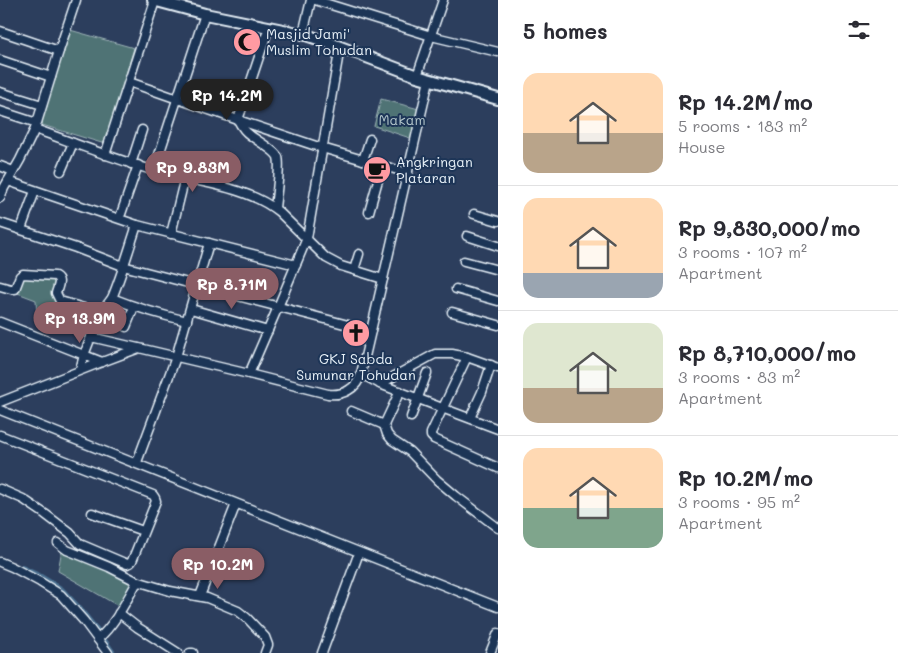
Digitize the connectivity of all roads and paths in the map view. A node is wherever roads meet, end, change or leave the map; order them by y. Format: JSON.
{"nodes":[{"id":1,"x":76,"y":0,"type":"edge"},
{"id":2,"x":311,"y":0,"type":"edge"},
{"id":3,"x":316,"y":0,"type":"edge"},
{"id":4,"x":443,"y":0,"type":"edge"},
{"id":5,"x":158,"y":1,"type":"edge"},
{"id":6,"x":205,"y":14,"type":"junction"},
{"id":7,"x":269,"y":28,"type":"junction"},
{"id":8,"x":0,"y":31,"type":"edge"},
{"id":9,"x":303,"y":34,"type":"junction"},
{"id":10,"x":431,"y":36,"type":"junction"},
{"id":11,"x":340,"y":47,"type":"junction"},
{"id":12,"x":59,"y":51,"type":"junction"},
{"id":13,"x":498,"y":52,"type":"edge"},
{"id":14,"x":0,"y":60,"type":"edge"},
{"id":15,"x":417,"y":76,"type":"junction"},
{"id":16,"x":51,"y":77,"type":"junction"},
{"id":17,"x":429,"y":80,"type":"junction"},
{"id":18,"x":128,"y":82,"type":"junction"},
{"id":19,"x":0,"y":92,"type":"edge"},
{"id":20,"x":177,"y":99,"type":"junction"},
{"id":21,"x":498,"y":99,"type":"edge"},
{"id":22,"x":42,"y":105,"type":"junction"},
{"id":23,"x":0,"y":111,"type":"edge"},
{"id":24,"x":238,"y":120,"type":"junction"},
{"id":25,"x":36,"y":126,"type":"junction"},
{"id":26,"x":142,"y":130,"type":"dead end"},
{"id":27,"x":370,"y":139,"type":"dead end"},
{"id":28,"x":73,"y":143,"type":"junction"},
{"id":29,"x":322,"y":148,"type":"junction"},
{"id":30,"x":105,"y":155,"type":"junction"},
{"id":31,"x":363,"y":160,"type":"junction"},
{"id":32,"x":134,"y":164,"type":"junction"},
{"id":33,"x":0,"y":166,"type":"edge"},
{"id":34,"x":382,"y":166,"type":"junction"},
{"id":35,"x":154,"y":170,"type":"junction"},
{"id":36,"x":13,"y":171,"type":"junction"},
{"id":37,"x":60,"y":171,"type":"dead end"},
{"id":38,"x":408,"y":173,"type":"junction"},
{"id":39,"x":185,"y":178,"type":"junction"},
{"id":40,"x":8,"y":181,"type":"junction"},
{"id":41,"x":35,"y":191,"type":"junction"},
{"id":42,"x":0,"y":198,"type":"edge"},
{"id":43,"x":275,"y":208,"type":"junction"},
{"id":44,"x":369,"y":212,"type":"dead end"},
{"id":45,"x":121,"y":214,"type":"dead end"},
{"id":46,"x":474,"y":214,"type":"dead end"},
{"id":47,"x":498,"y":221,"type":"edge"},
{"id":48,"x":0,"y":223,"type":"edge"},
{"id":49,"x":137,"y":225,"type":"junction"},
{"id":50,"x":21,"y":229,"type":"junction"},
{"id":51,"x":171,"y":234,"type":"junction"},
{"id":52,"x":467,"y":236,"type":"dead end"},
{"id":53,"x":306,"y":238,"type":"junction"},
{"id":54,"x":209,"y":243,"type":"junction"},
{"id":55,"x":498,"y":246,"type":"edge"},
{"id":56,"x":359,"y":254,"type":"dead end"},
{"id":57,"x":464,"y":261,"type":"dead end"},
{"id":58,"x":296,"y":265,"type":"junction"},
{"id":59,"x":123,"y":266,"type":"junction"},
{"id":60,"x":354,"y":270,"type":"junction"},
{"id":61,"x":498,"y":270,"type":"edge"},
{"id":62,"x":383,"y":280,"type":"junction"},
{"id":63,"x":0,"y":286,"type":"edge"},
{"id":64,"x":197,"y":286,"type":"junction"},
{"id":65,"x":456,"y":289,"type":"dead end"},
{"id":66,"x":112,"y":298,"type":"junction"},
{"id":67,"x":498,"y":302,"type":"edge"},
{"id":68,"x":134,"y":307,"type":"junction"},
{"id":69,"x":278,"y":307,"type":"junction"},
{"id":70,"x":191,"y":309,"type":"junction"},
{"id":71,"x":452,"y":312,"type":"dead end"},
{"id":72,"x":101,"y":313,"type":"junction"},
{"id":73,"x":187,"y":321,"type":"junction"},
{"id":74,"x":0,"y":322,"type":"edge"},
{"id":75,"x":498,"y":325,"type":"edge"},
{"id":76,"x":126,"y":327,"type":"dead end"},
{"id":77,"x":371,"y":331,"type":"junction"},
{"id":78,"x":268,"y":332,"type":"junction"},
{"id":79,"x":91,"y":337,"type":"junction"},
{"id":80,"x":139,"y":348,"type":"junction"},
{"id":81,"x":84,"y":355,"type":"junction"},
{"id":82,"x":467,"y":356,"type":"junction"},
{"id":83,"x":176,"y":357,"type":"junction"},
{"id":84,"x":102,"y":362,"type":"junction"},
{"id":85,"x":495,"y":367,"type":"edge"},
{"id":86,"x":80,"y":370,"type":"junction"},
{"id":87,"x":249,"y":374,"type":"junction"},
{"id":88,"x":361,"y":374,"type":"junction"},
{"id":89,"x":427,"y":374,"type":"dead end"},
{"id":90,"x":379,"y":383,"type":"junction"},
{"id":91,"x":400,"y":391,"type":"junction"},
{"id":92,"x":419,"y":398,"type":"junction"},
{"id":93,"x":0,"y":402,"type":"edge"},
{"id":94,"x":442,"y":408,"type":"junction"},
{"id":95,"x":0,"y":410,"type":"edge"},
{"id":96,"x":351,"y":412,"type":"dead end"},
{"id":97,"x":411,"y":417,"type":"dead end"},
{"id":98,"x":470,"y":418,"type":"junction"},
{"id":99,"x":384,"y":425,"type":"junction"},
{"id":100,"x":498,"y":429,"type":"edge"},
{"id":101,"x":0,"y":435,"type":"edge"},
{"id":102,"x":137,"y":462,"type":"dead end"},
{"id":103,"x":498,"y":468,"type":"edge"},
{"id":104,"x":0,"y":489,"type":"edge"},
{"id":105,"x":236,"y":504,"type":"junction"},
{"id":106,"x":92,"y":513,"type":"dead end"},
{"id":107,"x":498,"y":517,"type":"edge"},
{"id":108,"x":496,"y":527,"type":"edge"},
{"id":109,"x":143,"y":531,"type":"junction"},
{"id":110,"x":58,"y":543,"type":"dead end"},
{"id":111,"x":357,"y":558,"type":"dead end"},
{"id":112,"x":0,"y":562,"type":"edge"},
{"id":113,"x":138,"y":582,"type":"junction"},
{"id":114,"x":200,"y":596,"type":"junction"},
{"id":115,"x":498,"y":607,"type":"edge"},
{"id":116,"x":119,"y":613,"type":"junction"},
{"id":117,"x":498,"y":633,"type":"edge"},
{"id":118,"x":101,"y":637,"type":"junction"},
{"id":119,"x":108,"y":653,"type":"edge"},
{"id":120,"x":178,"y":653,"type":"edge"},
{"id":121,"x":265,"y":653,"type":"edge"},
{"id":122,"x":322,"y":653,"type":"edge"},
{"id":123,"x":490,"y":653,"type":"edge"}],
"edges":[{"from":1,"to":12,"type":"street"},
{"from":2,"to":9,"type":"street"},
{"from":3,"to":10,"type":"street"},
{"from":4,"to":10,"type":"street"},
{"from":5,"to":6,"type":"main road"},
{"from":5,"to":18,"type":"street"},
{"from":6,"to":7,"type":"main road"},
{"from":6,"to":20,"type":"street"},
{"from":7,"to":9,"type":"main road"},
{"from":7,"to":24,"type":"street"},
{"from":8,"to":12,"type":"street"},
{"from":9,"to":11,"type":"main road"},
{"from":10,"to":13,"type":"street"},
{"from":10,"to":15,"type":"street"},
{"from":11,"to":15,"type":"main road"},
{"from":11,"to":29,"type":"street"},
{"from":12,"to":16,"type":"street"},
{"from":14,"to":16,"type":"street"},
{"from":15,"to":17,"type":"main road"},
{"from":16,"to":22,"type":"street"},
{"from":17,"to":21,"type":"main road"},
{"from":17,"to":38,"type":"street"},
{"from":18,"to":20,"type":"street"},
{"from":18,"to":30,"type":"street"},
{"from":19,"to":22,"type":"street"},
{"from":20,"to":24,"type":"street"},
{"from":20,"to":35,"type":"street"},
{"from":22,"to":25,"type":"street"},
{"from":23,"to":25,"type":"street"},
{"from":24,"to":29,"type":"street"},
{"from":24,"to":43,"type":"street"},
{"from":25,"to":28,"type":"street"},
{"from":25,"to":36,"type":"street"},
{"from":26,"to":32,"type":"street"},
{"from":27,"to":31,"type":"street"},
{"from":28,"to":30,"type":"street"},
{"from":28,"to":37,"type":"street"},
{"from":29,"to":31,"type":"street"},
{"from":29,"to":53,"type":"street"},
{"from":30,"to":32,"type":"street"},
{"from":31,"to":34,"type":"street"},
{"from":32,"to":35,"type":"street"},
{"from":32,"to":45,"type":"street"},
{"from":33,"to":36,"type":"street"},
{"from":34,"to":38,"type":"street"},
{"from":34,"to":44,"type":"street"},
{"from":35,"to":39,"type":"street"},
{"from":36,"to":40,"type":"street"},
{"from":38,"to":62,"type":"street"},
{"from":39,"to":43,"type":"street"},
{"from":39,"to":51,"type":"street"},
{"from":40,"to":41,"type":"street"},
{"from":40,"to":42,"type":"street"},
{"from":41,"to":49,"type":"street"},
{"from":41,"to":50,"type":"street"},
{"from":43,"to":53,"type":"street"},
{"from":46,"to":47,"type":"street"},
{"from":48,"to":50,"type":"street"},
{"from":49,"to":51,"type":"street"},
{"from":49,"to":59,"type":"street"},
{"from":50,"to":59,"type":"street"},
{"from":51,"to":54,"type":"street"},
{"from":52,"to":55,"type":"street"},
{"from":53,"to":58,"type":"street"},
{"from":53,"to":60,"type":"street"},
{"from":54,"to":58,"type":"street"},
{"from":54,"to":64,"type":"street"},
{"from":56,"to":60,"type":"street"},
{"from":57,"to":61,"type":"street"},
{"from":58,"to":69,"type":"street"},
{"from":59,"to":64,"type":"street"},
{"from":59,"to":66,"type":"street"},
{"from":60,"to":62,"type":"street"},
{"from":62,"to":77,"type":"street"},
{"from":63,"to":72,"type":"street"},
{"from":64,"to":69,"type":"street"},
{"from":64,"to":70,"type":"street"},
{"from":65,"to":67,"type":"street"},
{"from":66,"to":68,"type":"street"},
{"from":66,"to":72,"type":"street"},
{"from":68,"to":73,"type":"street"},
{"from":68,"to":76,"type":"street"},
{"from":69,"to":77,"type":"street"},
{"from":69,"to":78,"type":"street"},
{"from":70,"to":73,"type":"street"},
{"from":70,"to":78,"type":"street"},
{"from":71,"to":75,"type":"street"},
{"from":72,"to":79,"type":"street"},
{"from":73,"to":83,"type":"street"},
{"from":74,"to":81,"type":"street"},
{"from":77,"to":88,"type":"street"},
{"from":78,"to":87,"type":"street"},
{"from":79,"to":80,"type":"street"},
{"from":79,"to":81,"type":"street"},
{"from":80,"to":83,"type":"street"},
{"from":80,"to":84,"type":"street"},
{"from":81,"to":84,"type":"street"},
{"from":81,"to":86,"type":"street"},
{"from":82,"to":85,"type":"street"},
{"from":82,"to":90,"type":"street"},
{"from":82,"to":94,"type":"street"},
{"from":83,"to":87,"type":"street"},
{"from":83,"to":102,"type":"street"},
{"from":84,"to":86,"type":"street"},
{"from":85,"to":98,"type":"street"},
{"from":86,"to":93,"type":"street"},
{"from":87,"to":88,"type":"street"},
{"from":88,"to":90,"type":"street"},
{"from":89,"to":92,"type":"street"},
{"from":90,"to":91,"type":"street"},
{"from":91,"to":92,"type":"street"},
{"from":91,"to":99,"type":"street"},
{"from":92,"to":94,"type":"street"},
{"from":92,"to":97,"type":"street"},
{"from":94,"to":98,"type":"street"},
{"from":94,"to":103,"type":"street"},
{"from":95,"to":105,"type":"street"},
{"from":96,"to":99,"type":"street"},
{"from":98,"to":100,"type":"street"},
{"from":99,"to":108,"type":"street"},
{"from":101,"to":109,"type":"street"},
{"from":104,"to":109,"type":"street"},
{"from":105,"to":114,"type":"street"},
{"from":105,"to":115,"type":"street"},
{"from":106,"to":109,"type":"street"},
{"from":107,"to":108,"type":"street"},
{"from":110,"to":113,"type":"street"},
{"from":111,"to":122,"type":"street"},
{"from":112,"to":118,"type":"street"},
{"from":113,"to":114,"type":"street"},
{"from":113,"to":116,"type":"street"},
{"from":114,"to":121,"type":"street"},
{"from":116,"to":118,"type":"street"},
{"from":116,"to":120,"type":"street"},
{"from":117,"to":123,"type":"street"},
{"from":118,"to":119,"type":"street"}]}
